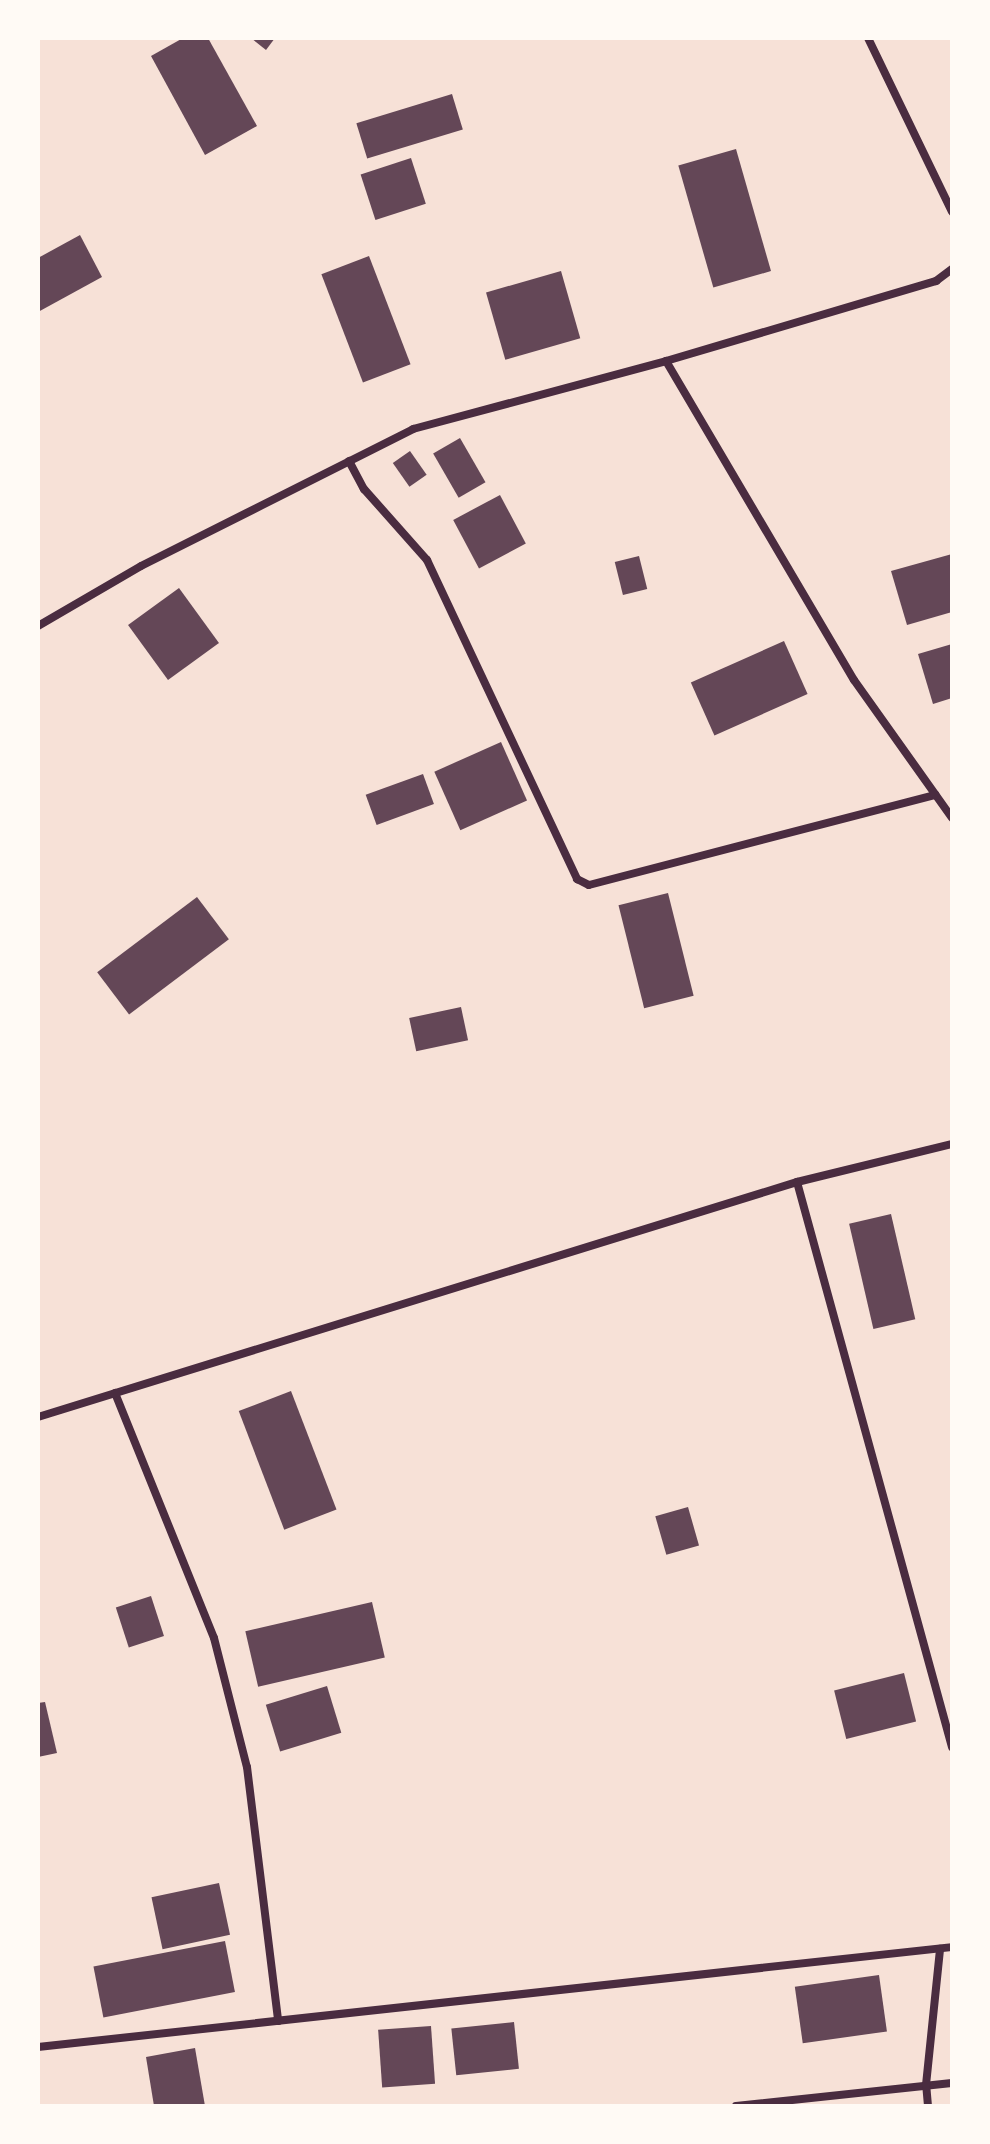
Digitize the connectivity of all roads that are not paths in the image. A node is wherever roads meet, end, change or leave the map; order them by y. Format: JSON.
{"nodes":[{"id":1,"x":868,"y":38,"type":"edge"},
{"id":2,"x":952,"y":212,"type":"edge"},
{"id":3,"x":952,"y":269,"type":"edge"},
{"id":4,"x":666,"y":361,"type":"junction"},
{"id":5,"x":349,"y":461,"type":"junction"},
{"id":6,"x":38,"y":626,"type":"edge"},
{"id":7,"x":935,"y":795,"type":"junction"},
{"id":8,"x":952,"y":818,"type":"edge"},
{"id":9,"x":952,"y":1144,"type":"edge"},
{"id":10,"x":797,"y":1182,"type":"junction"},
{"id":11,"x":115,"y":1393,"type":"junction"},
{"id":12,"x":38,"y":1417,"type":"edge"},
{"id":13,"x":952,"y":1747,"type":"edge"},
{"id":14,"x":952,"y":1947,"type":"edge"},
{"id":15,"x":940,"y":1949,"type":"junction"},
{"id":16,"x":278,"y":2021,"type":"junction"},
{"id":17,"x":38,"y":2047,"type":"edge"},
{"id":18,"x":952,"y":2083,"type":"edge"},
{"id":19,"x":926,"y":2085,"type":"junction"},
{"id":20,"x":736,"y":2106,"type":"edge"},
{"id":21,"x":928,"y":2106,"type":"edge"}],
"edges":[{"from":1,"to":2,"type":"street"},
{"from":3,"to":4,"type":"street"},
{"from":4,"to":5,"type":"street"},
{"from":4,"to":7,"type":"street"},
{"from":5,"to":6,"type":"street"},
{"from":5,"to":7,"type":"street"},
{"from":7,"to":8,"type":"street"},
{"from":9,"to":10,"type":"street"},
{"from":10,"to":11,"type":"street"},
{"from":10,"to":13,"type":"street"},
{"from":11,"to":12,"type":"street"},
{"from":11,"to":16,"type":"street"},
{"from":14,"to":15,"type":"street"},
{"from":15,"to":16,"type":"street"},
{"from":15,"to":19,"type":"street"},
{"from":16,"to":17,"type":"street"},
{"from":18,"to":19,"type":"street"},
{"from":19,"to":20,"type":"street"},
{"from":19,"to":21,"type":"street"}]}
